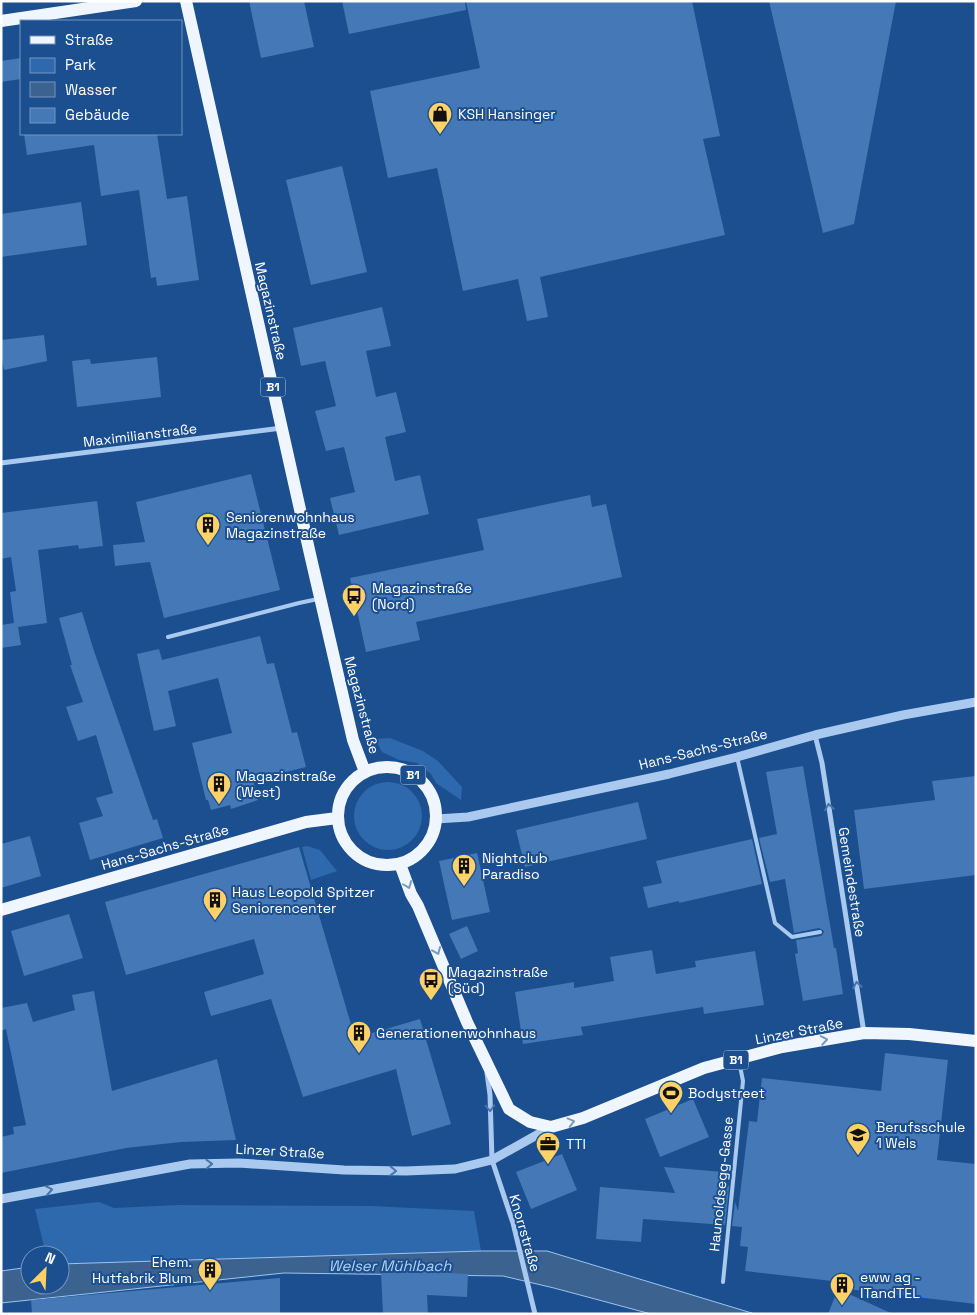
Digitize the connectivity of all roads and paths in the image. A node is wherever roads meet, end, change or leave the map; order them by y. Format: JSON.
{"nodes":[{"id":1,"x":136,"y":1,"type":"edge"},
{"id":2,"x":186,"y":1,"type":"edge"},
{"id":3,"x":1,"y":21,"type":"edge"},
{"id":4,"x":282,"y":428,"type":"junction"},
{"id":5,"x":1,"y":463,"type":"edge"},
{"id":6,"x":320,"y":599,"type":"junction"},
{"id":7,"x":168,"y":637,"type":"dead end"},
{"id":8,"x":976,"y":702,"type":"edge"},
{"id":9,"x":814,"y":735,"type":"junction"},
{"id":10,"x":737,"y":757,"type":"junction"},
{"id":11,"x":365,"y":772,"type":"junction"},
{"id":12,"x":337,"y":818,"type":"junction"},
{"id":13,"x":436,"y":819,"type":"junction"},
{"id":14,"x":400,"y":864,"type":"junction"},
{"id":15,"x":1,"y":910,"type":"edge"},
{"id":16,"x":820,"y":932,"type":"dead end"},
{"id":17,"x":864,"y":1033,"type":"junction"},
{"id":18,"x":976,"y":1040,"type":"edge"},
{"id":19,"x":486,"y":1059,"type":"junction"},
{"id":20,"x":739,"y":1059,"type":"junction"},
{"id":21,"x":551,"y":1127,"type":"junction"},
{"id":22,"x":492,"y":1160,"type":"junction"},
{"id":23,"x":1,"y":1199,"type":"edge"},
{"id":24,"x":723,"y":1282,"type":"dead end"},
{"id":25,"x":535,"y":1314,"type":"edge"}],
"edges":[{"from":1,"to":3,"type":"main road"},
{"from":2,"to":4,"type":"main road","name":"Magazinstraße","number":"B1"},
{"from":4,"to":5,"type":"street","name":"Maximilianstraße"},
{"from":4,"to":6,"type":"main road","name":"Magazinstraße","number":"B1"},
{"from":6,"to":7,"type":"lane"},
{"from":6,"to":11,"type":"main road","name":"Magazinstraße","number":"B1"},
{"from":8,"to":9,"type":"street","name":"Hans-Sachs-Straße"},
{"from":9,"to":10,"type":"street","name":"Hans-Sachs-Straße"},
{"from":17,"to":9,"type":"street","name":"Gemeindestraße","one_way":true},
{"from":10,"to":13,"type":"street","name":"Hans-Sachs-Straße"},
{"from":10,"to":16,"type":"lane"},
{"from":11,"to":12,"type":"main road","number":"B1"},
{"from":11,"to":13,"type":"main road","number":"B1"},
{"from":12,"to":14,"type":"main road"},
{"from":12,"to":15,"type":"main road","name":"Hans-Sachs-Straße"},
{"from":13,"to":14,"type":"main road"},
{"from":14,"to":19,"type":"main road","one_way":true},
{"from":17,"to":18,"type":"main road","name":"Linzer Straße","number":"B1"},
{"from":20,"to":17,"type":"main road","name":"Linzer Straße","number":"B1","one_way":true},
{"from":19,"to":21,"type":"main road"},
{"from":19,"to":22,"type":"street","one_way":true},
{"from":21,"to":20,"type":"main road","name":"Linzer Straße","number":"B1","one_way":true},
{"from":20,"to":24,"type":"lane","name":"Haunoldsegg-Gasse"},
{"from":21,"to":22,"type":"street","name":"Linzer Straße"},
{"from":23,"to":22,"type":"street","name":"Linzer Straße","one_way":true},
{"from":22,"to":25,"type":"street","name":"Knorrstraße"}]}
